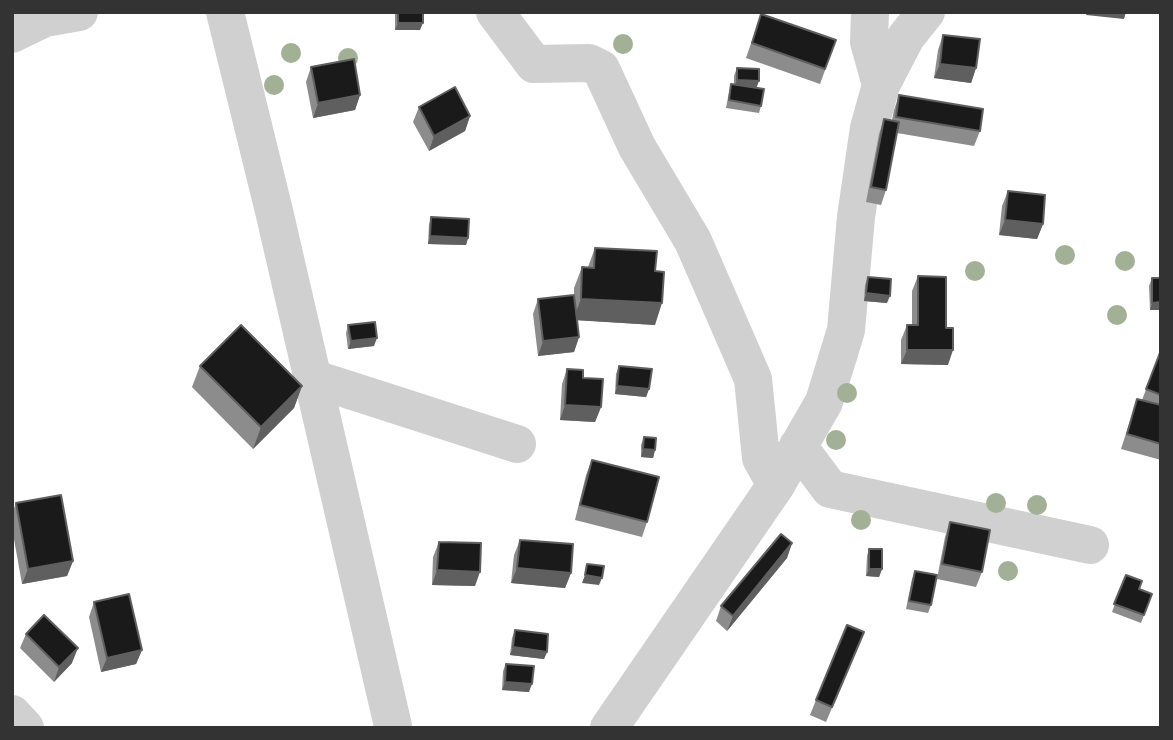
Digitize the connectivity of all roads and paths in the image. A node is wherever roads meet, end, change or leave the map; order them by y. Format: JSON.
{"nodes":[{"id":1,"x":79,"y":12,"type":"edge"},
{"id":2,"x":225,"y":12,"type":"edge"},
{"id":3,"x":495,"y":12,"type":"edge"},
{"id":4,"x":870,"y":12,"type":"edge"},
{"id":5,"x":926,"y":12,"type":"edge"},
{"id":6,"x":12,"y":34,"type":"edge"},
{"id":7,"x":881,"y":85,"type":"junction"},
{"id":8,"x":312,"y":378,"type":"junction"},
{"id":9,"x":517,"y":444,"type":"dead end"},
{"id":10,"x":798,"y":446,"type":"junction"},
{"id":11,"x":776,"y":485,"type":"junction"},
{"id":12,"x":830,"y":489,"type":"junction"},
{"id":13,"x":1090,"y":545,"type":"dead end"},
{"id":14,"x":12,"y":714,"type":"edge"},
{"id":15,"x":393,"y":726,"type":"dead end"},
{"id":16,"x":25,"y":728,"type":"edge"},
{"id":17,"x":609,"y":728,"type":"edge"}],
"edges":[{"from":1,"to":6,"type":"street"},
{"from":2,"to":8,"type":"street"},
{"from":3,"to":11,"type":"street"},
{"from":4,"to":7,"type":"street"},
{"from":5,"to":7,"type":"street"},
{"from":7,"to":10,"type":"street"},
{"from":8,"to":9,"type":"street"},
{"from":8,"to":15,"type":"street"},
{"from":10,"to":11,"type":"street"},
{"from":10,"to":12,"type":"street"},
{"from":11,"to":12,"type":"street"},
{"from":11,"to":17,"type":"street"},
{"from":12,"to":13,"type":"street"},
{"from":14,"to":16,"type":"street"}]}
